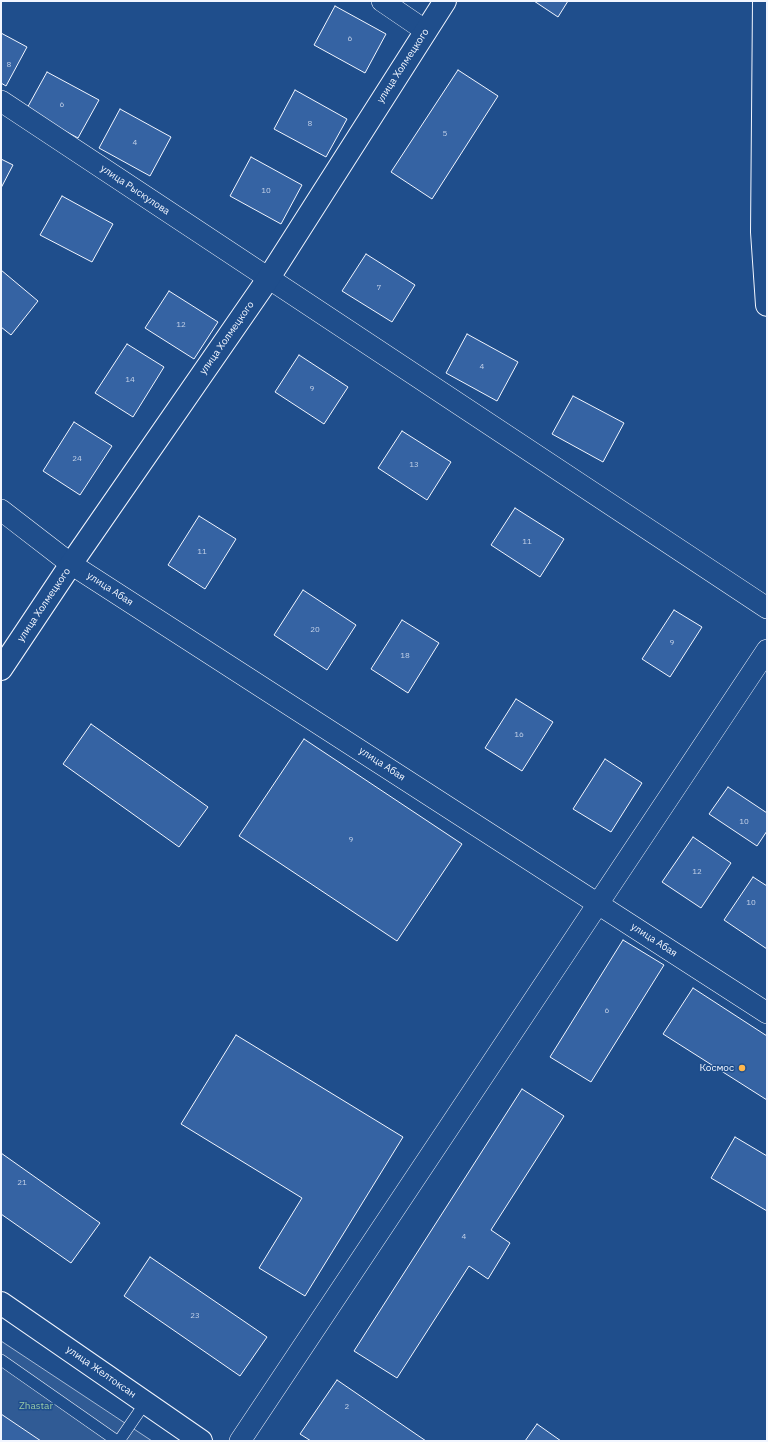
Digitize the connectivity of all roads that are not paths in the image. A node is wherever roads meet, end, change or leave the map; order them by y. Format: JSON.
{"nodes":[{"id":1,"x":382,"y":1,"type":"edge"},
{"id":2,"x":445,"y":1,"type":"edge"},
{"id":3,"x":764,"y":1,"type":"edge"},
{"id":4,"x":426,"y":31,"type":"junction"},
{"id":5,"x":1,"y":101,"type":"edge"},
{"id":6,"x":268,"y":279,"type":"junction"},
{"id":7,"x":767,"y":304,"type":"edge"},
{"id":8,"x":1,"y":510,"type":"edge"},
{"id":9,"x":71,"y":564,"type":"junction"},
{"id":10,"x":767,"y":608,"type":"edge"},
{"id":11,"x":767,"y":650,"type":"edge"},
{"id":12,"x":1,"y":669,"type":"edge"},
{"id":13,"x":598,"y":904,"type":"junction"},
{"id":14,"x":767,"y":1013,"type":"edge"},
{"id":15,"x":1,"y":1303,"type":"edge"},
{"id":16,"x":1,"y":1360,"type":"edge"},
{"id":17,"x":145,"y":1403,"type":"junction"},
{"id":18,"x":118,"y":1441,"type":"edge"},
{"id":19,"x":201,"y":1441,"type":"edge"},
{"id":20,"x":240,"y":1441,"type":"edge"}],
"edges":[{"from":1,"to":4,"type":"street"},
{"from":2,"to":4,"type":"street","name":"улица Холмецкого"},
{"from":3,"to":7,"type":"street"},
{"from":4,"to":6,"type":"street","name":"улица Холмецкого"},
{"from":5,"to":6,"type":"street","name":"улица Рыскулова"},
{"from":6,"to":9,"type":"street","name":"улица Холмецкого"},
{"from":6,"to":10,"type":"street","name":"улица Рыскулова"},
{"from":8,"to":9,"type":"street","name":"улица Абая"},
{"from":9,"to":12,"type":"street","name":"улица Холмецкого"},
{"from":9,"to":13,"type":"street","name":"улица Абая"},
{"from":11,"to":13,"type":"street"},
{"from":13,"to":14,"type":"street","name":"улица Абая"},
{"from":13,"to":20,"type":"street"},
{"from":15,"to":17,"type":"street","name":"улица Желтоксан"},
{"from":16,"to":18,"type":"lane"},
{"from":17,"to":18,"type":"lane"},
{"from":17,"to":19,"type":"street","name":"улица Желтоксан"}]}
